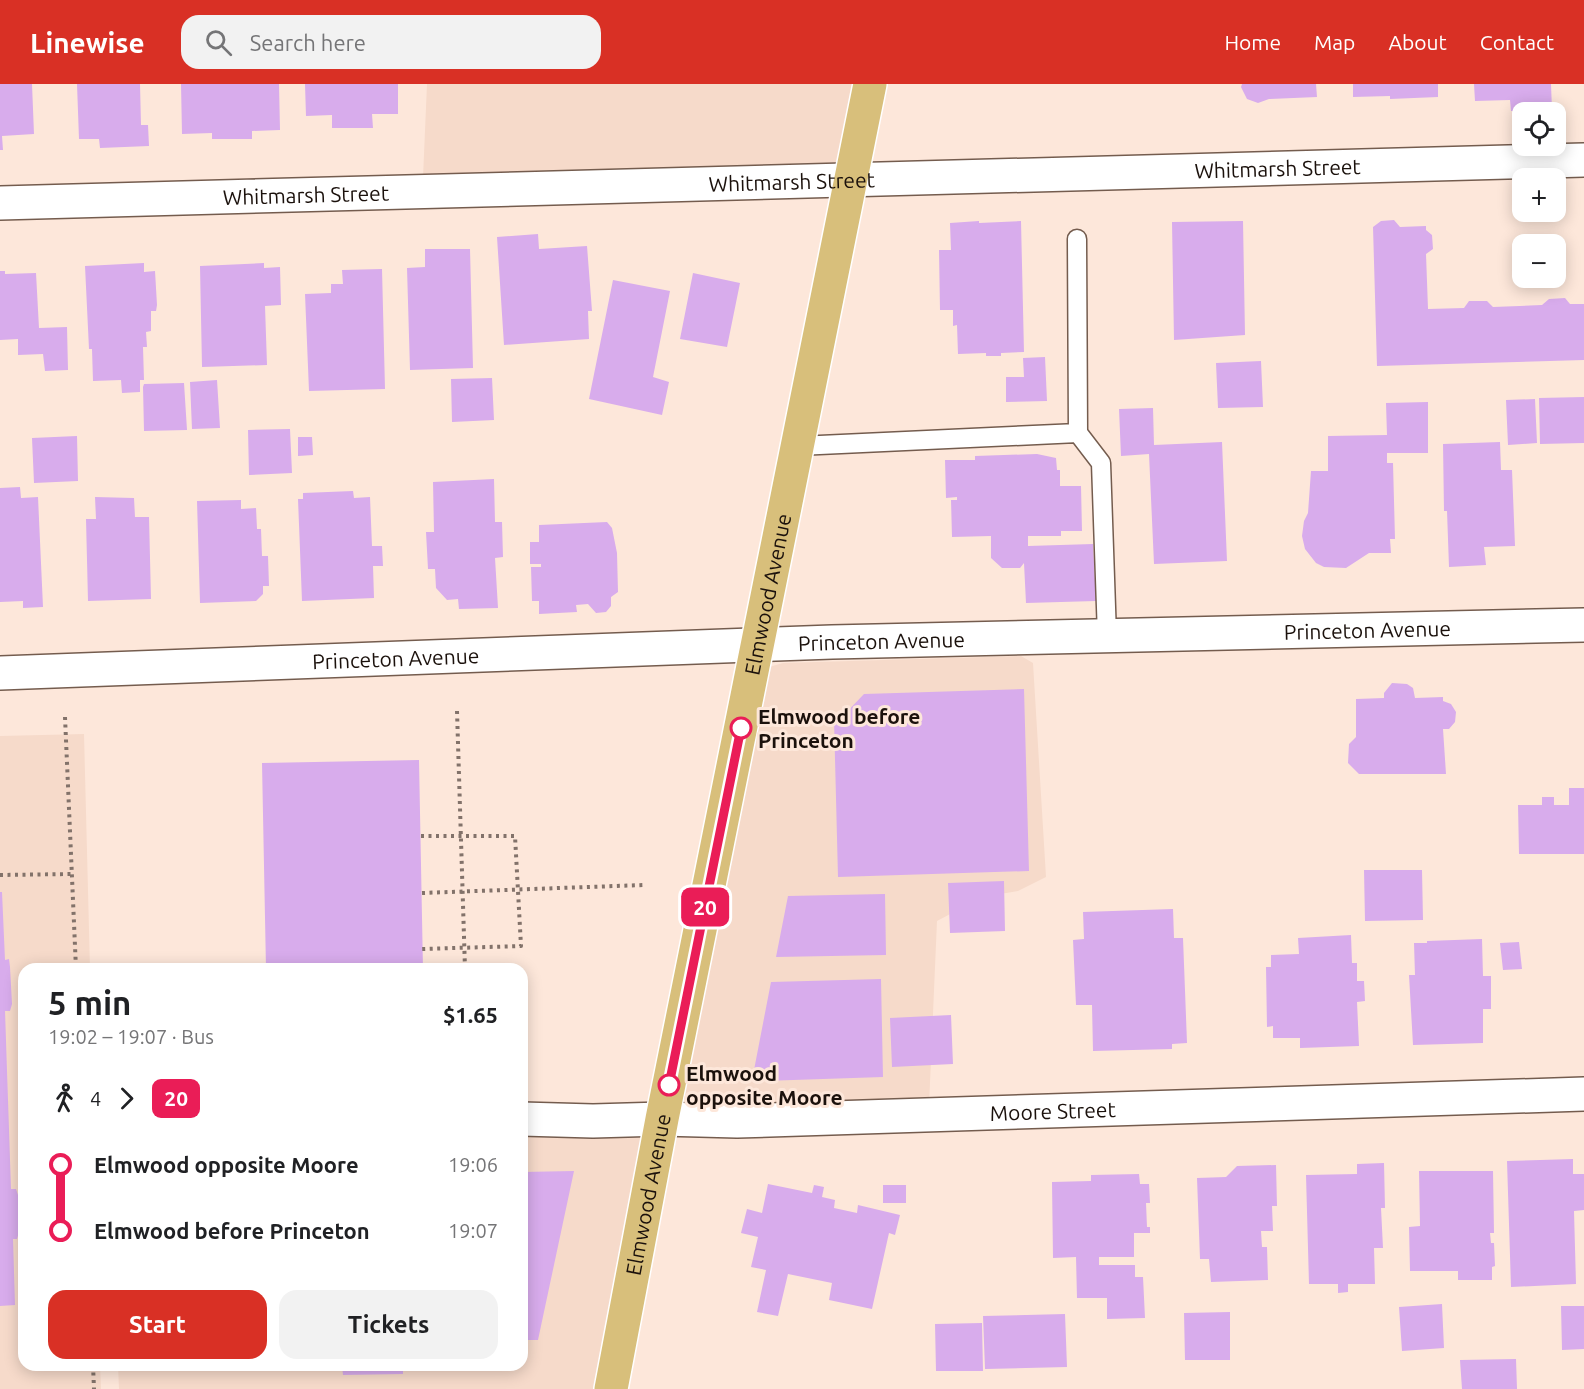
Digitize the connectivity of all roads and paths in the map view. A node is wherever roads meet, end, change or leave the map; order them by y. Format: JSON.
{"nodes":[{"id":1,"x":870,"y":84,"type":"edge"},
{"id":2,"x":1584,"y":160,"type":"edge"},
{"id":3,"x":850,"y":179,"type":"junction"},
{"id":4,"x":0,"y":203,"type":"edge"},
{"id":5,"x":1077,"y":239,"type":"dead end"},
{"id":6,"x":1078,"y":433,"type":"junction"},
{"id":7,"x":798,"y":446,"type":"junction"},
{"id":8,"x":1584,"y":624,"type":"edge"},
{"id":9,"x":1107,"y":636,"type":"junction"},
{"id":10,"x":758,"y":645,"type":"junction"},
{"id":11,"x":0,"y":673,"type":"edge"},
{"id":12,"x":456,"y":711,"type":"dead end"},
{"id":13,"x":65,"y":717,"type":"dead end"},
{"id":14,"x":421,"y":836,"type":"dead end"},
{"id":15,"x":460,"y":836,"type":"junction"},
{"id":16,"x":72,"y":874,"type":"junction"},
{"id":17,"x":0,"y":875,"type":"edge"},
{"id":18,"x":643,"y":885,"type":"dead end"},
{"id":19,"x":518,"y":890,"type":"junction"},
{"id":20,"x":463,"y":891,"type":"junction"},
{"id":21,"x":422,"y":893,"type":"dead end"},
{"id":22,"x":465,"y":947,"type":"junction"},
{"id":23,"x":422,"y":949,"type":"dead end"},
{"id":24,"x":76,"y":963,"type":"edge"},
{"id":25,"x":465,"y":963,"type":"edge"},
{"id":26,"x":1584,"y":1094,"type":"edge"},
{"id":27,"x":528,"y":1119,"type":"edge"},
{"id":28,"x":662,"y":1119,"type":"junction"},
{"id":29,"x":93,"y":1371,"type":"edge"},
{"id":30,"x":94,"y":1389,"type":"edge"},
{"id":31,"x":611,"y":1389,"type":"edge"}],
"edges":[{"from":1,"to":3,"type":"main road","name":"Elmwood Avenue"},
{"from":2,"to":3,"type":"street","name":"Whitmarsh Street"},
{"from":3,"to":4,"type":"street","name":"Whitmarsh Street"},
{"from":3,"to":7,"type":"main road","name":"Elmwood Avenue"},
{"from":5,"to":6,"type":"lane"},
{"from":6,"to":7,"type":"lane"},
{"from":6,"to":9,"type":"lane"},
{"from":7,"to":10,"type":"main road","name":"Elmwood Avenue"},
{"from":8,"to":9,"type":"street","name":"Princeton Avenue"},
{"from":9,"to":10,"type":"street","name":"Princeton Avenue"},
{"from":10,"to":11,"type":"street","name":"Princeton Avenue"},
{"from":10,"to":28,"type":"main road","name":"Elmwood Avenue"},
{"from":12,"to":15,"type":"path"},
{"from":13,"to":16,"type":"path"},
{"from":14,"to":15,"type":"path"},
{"from":15,"to":19,"type":"path"},
{"from":15,"to":20,"type":"path"},
{"from":16,"to":17,"type":"path"},
{"from":16,"to":24,"type":"path"},
{"from":18,"to":19,"type":"path"},
{"from":19,"to":20,"type":"path"},
{"from":19,"to":22,"type":"path"},
{"from":20,"to":21,"type":"path"},
{"from":20,"to":22,"type":"path"},
{"from":22,"to":23,"type":"path"},
{"from":22,"to":25,"type":"path"},
{"from":26,"to":28,"type":"street","name":"Moore Street"},
{"from":27,"to":28,"type":"street","name":"Moore Street"},
{"from":28,"to":31,"type":"main road","name":"Elmwood Avenue"},
{"from":29,"to":30,"type":"path"}]}
